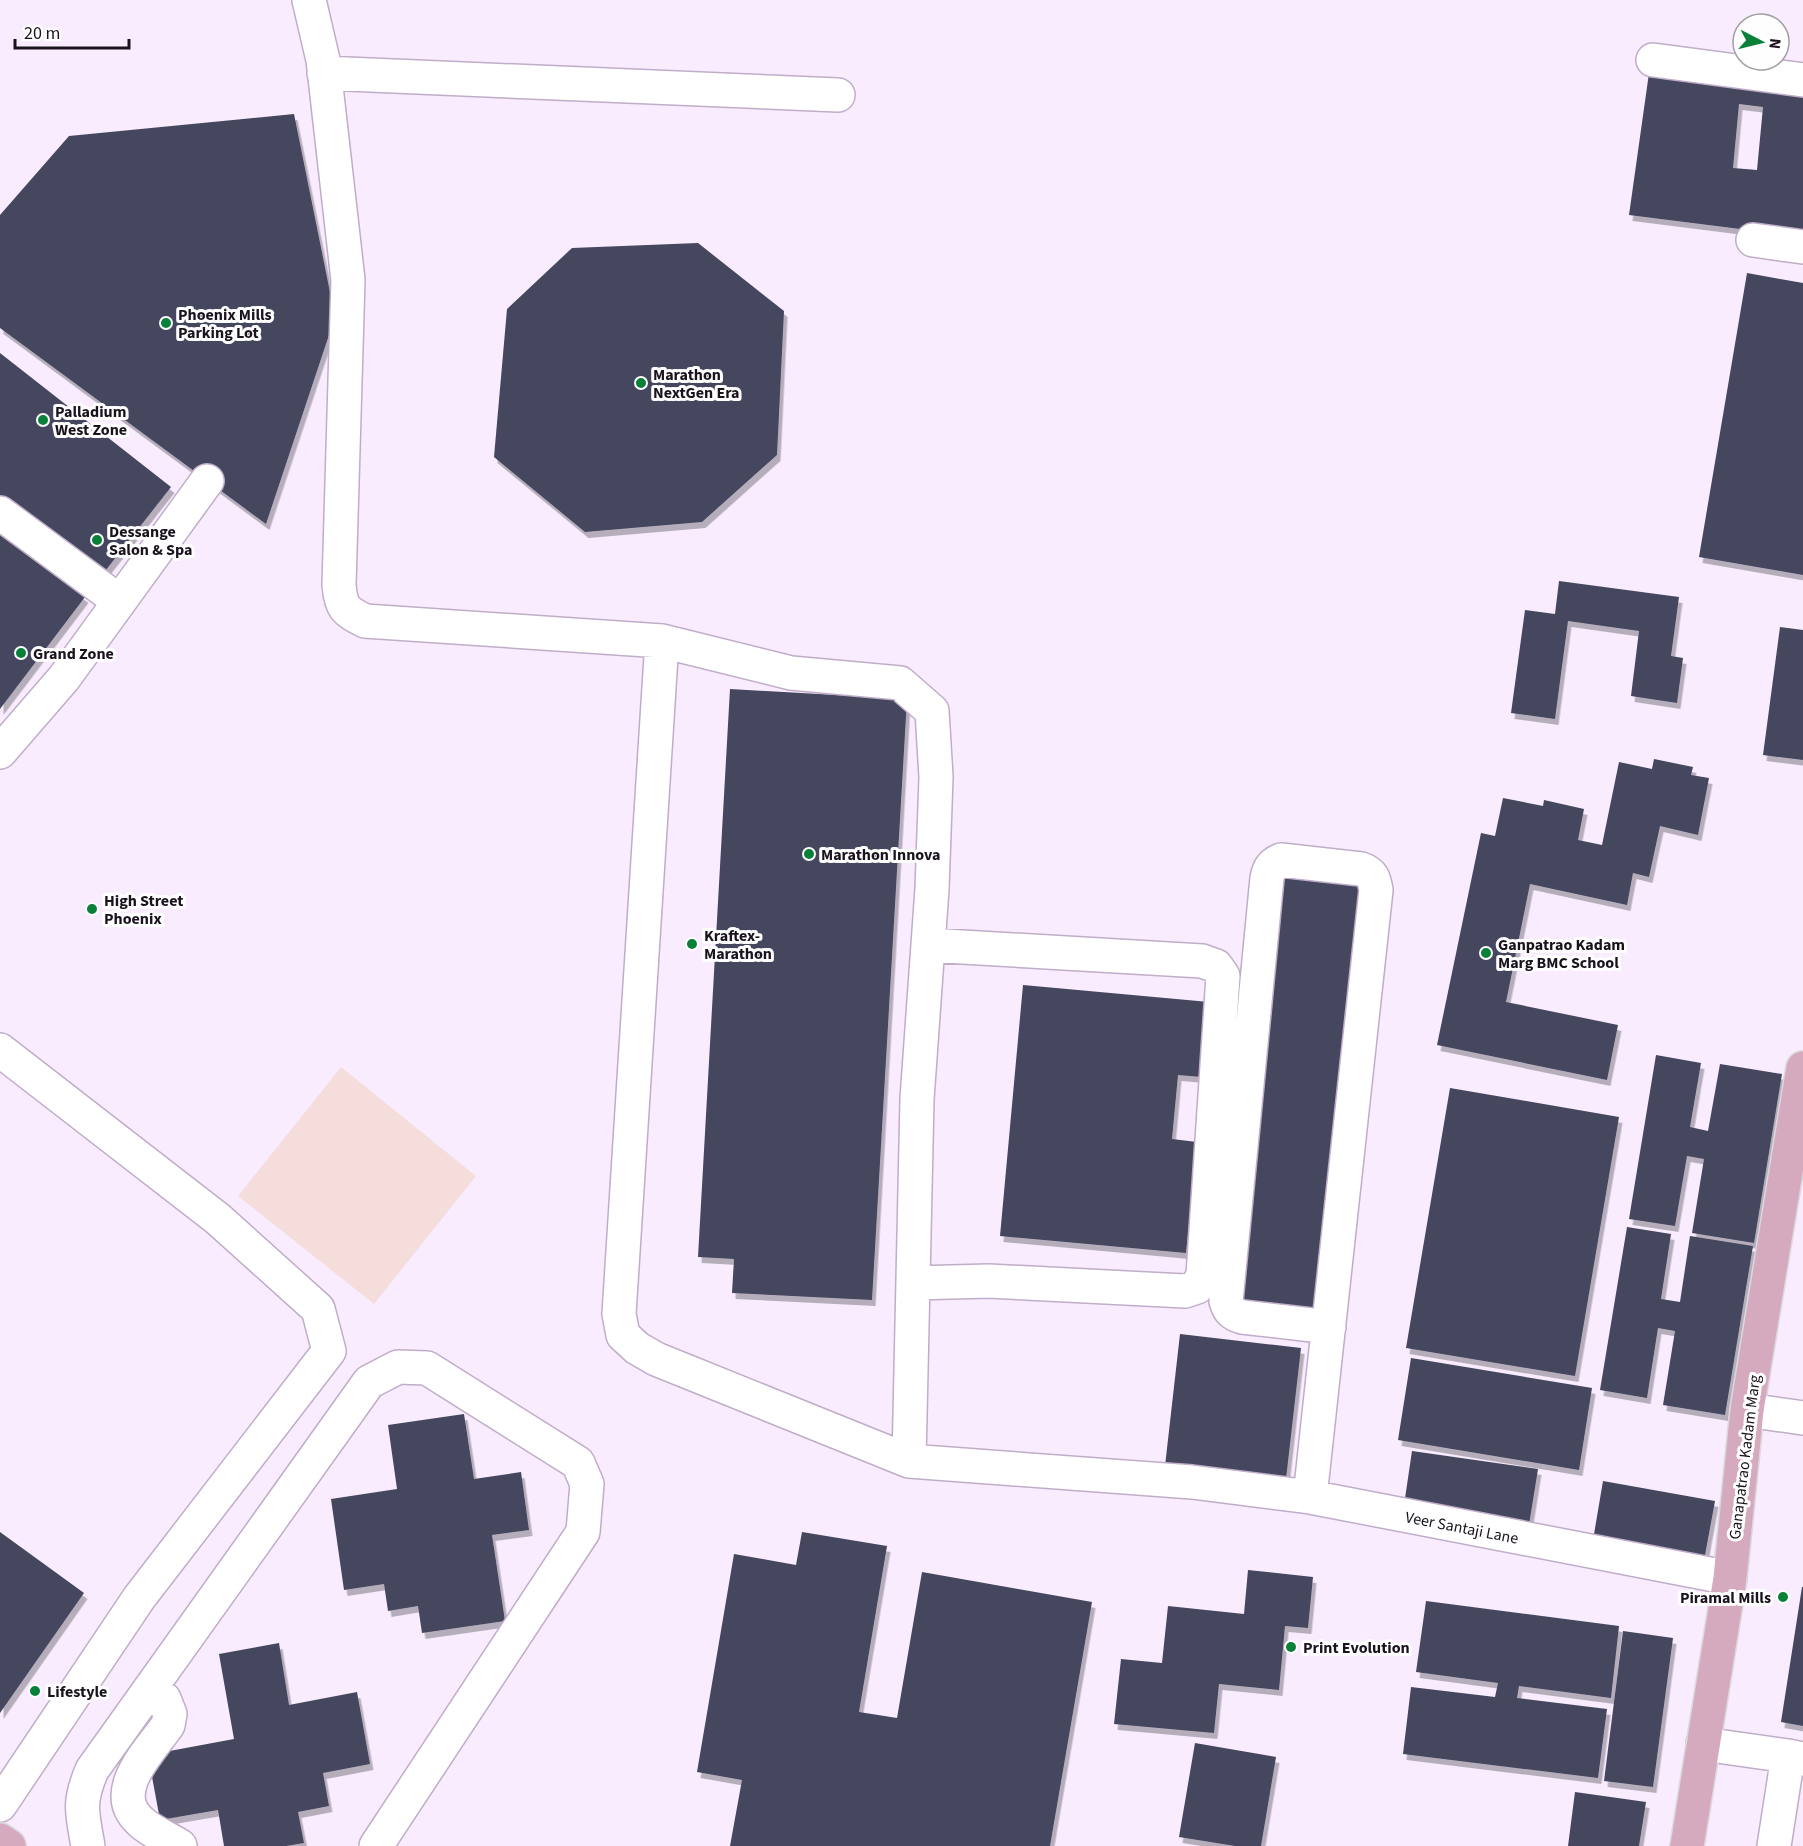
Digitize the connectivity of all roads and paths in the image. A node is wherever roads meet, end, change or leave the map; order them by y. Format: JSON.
{"nodes":[{"id":1,"x":309,"y":0,"type":"edge"},
{"id":2,"x":1653,"y":60,"type":"dead end"},
{"id":3,"x":324,"y":73,"type":"junction"},
{"id":4,"x":1803,"y":80,"type":"edge"},
{"id":5,"x":838,"y":95,"type":"dead end"},
{"id":6,"x":1753,"y":240,"type":"dead end"},
{"id":7,"x":1803,"y":248,"type":"edge"},
{"id":8,"x":207,"y":481,"type":"dead end"},
{"id":9,"x":0,"y":513,"type":"edge"},
{"id":10,"x":119,"y":601,"type":"junction"},
{"id":11,"x":662,"y":641,"type":"junction"},
{"id":12,"x":0,"y":752,"type":"edge"},
{"id":13,"x":928,"y":945,"type":"junction"},
{"id":14,"x":0,"y":1050,"type":"edge"},
{"id":15,"x":1802,"y":1083,"type":"edge"},
{"id":16,"x":913,"y":1283,"type":"junction"},
{"id":17,"x":1329,"y":1327,"type":"junction"},
{"id":18,"x":1748,"y":1410,"type":"junction"},
{"id":19,"x":1803,"y":1418,"type":"edge"},
{"id":20,"x":909,"y":1461,"type":"junction"},
{"id":21,"x":1310,"y":1497,"type":"junction"},
{"id":22,"x":1730,"y":1578,"type":"junction"},
{"id":23,"x":149,"y":1690,"type":"junction"},
{"id":24,"x":1703,"y":1744,"type":"junction"},
{"id":25,"x":1795,"y":1758,"type":"edge"},
{"id":26,"x":0,"y":1805,"type":"edge"},
{"id":27,"x":0,"y":1840,"type":"edge"},
{"id":28,"x":9,"y":1846,"type":"edge"},
{"id":29,"x":88,"y":1846,"type":"edge"},
{"id":30,"x":180,"y":1846,"type":"edge"},
{"id":31,"x":376,"y":1846,"type":"edge"},
{"id":32,"x":1687,"y":1846,"type":"edge"},
{"id":33,"x":1774,"y":1846,"type":"edge"}],
"edges":[{"from":1,"to":3,"type":"street"},
{"from":2,"to":4,"type":"street"},
{"from":3,"to":5,"type":"street"},
{"from":3,"to":11,"type":"street"},
{"from":6,"to":7,"type":"street"},
{"from":8,"to":10,"type":"street"},
{"from":9,"to":10,"type":"street"},
{"from":10,"to":12,"type":"street"},
{"from":11,"to":13,"type":"street"},
{"from":11,"to":20,"type":"street","name":"Veer Santaji Lane"},
{"from":13,"to":16,"type":"street"},
{"from":13,"to":16,"type":"street"},
{"from":14,"to":26,"type":"street"},
{"from":15,"to":18,"type":"main road","name":"Ganapatrao Kadam Marg"},
{"from":16,"to":20,"type":"street"},
{"from":17,"to":17,"type":"street"},
{"from":17,"to":21,"type":"street"},
{"from":18,"to":19,"type":"street"},
{"from":18,"to":22,"type":"main road","name":"Ganapatrao Kadam Marg"},
{"from":20,"to":21,"type":"street","name":"Veer Santaji Lane"},
{"from":21,"to":22,"type":"street","name":"Veer Santaji Lane"},
{"from":22,"to":24,"type":"main road","name":"Ganapatrao Kadam Marg"},
{"from":23,"to":29,"type":"street"},
{"from":23,"to":30,"type":"street"},
{"from":23,"to":31,"type":"street"},
{"from":24,"to":25,"type":"street"},
{"from":24,"to":32,"type":"main road","name":"Ganapatrao Kadam Marg"},
{"from":25,"to":33,"type":"street"},
{"from":27,"to":28,"type":"main road"}]}
